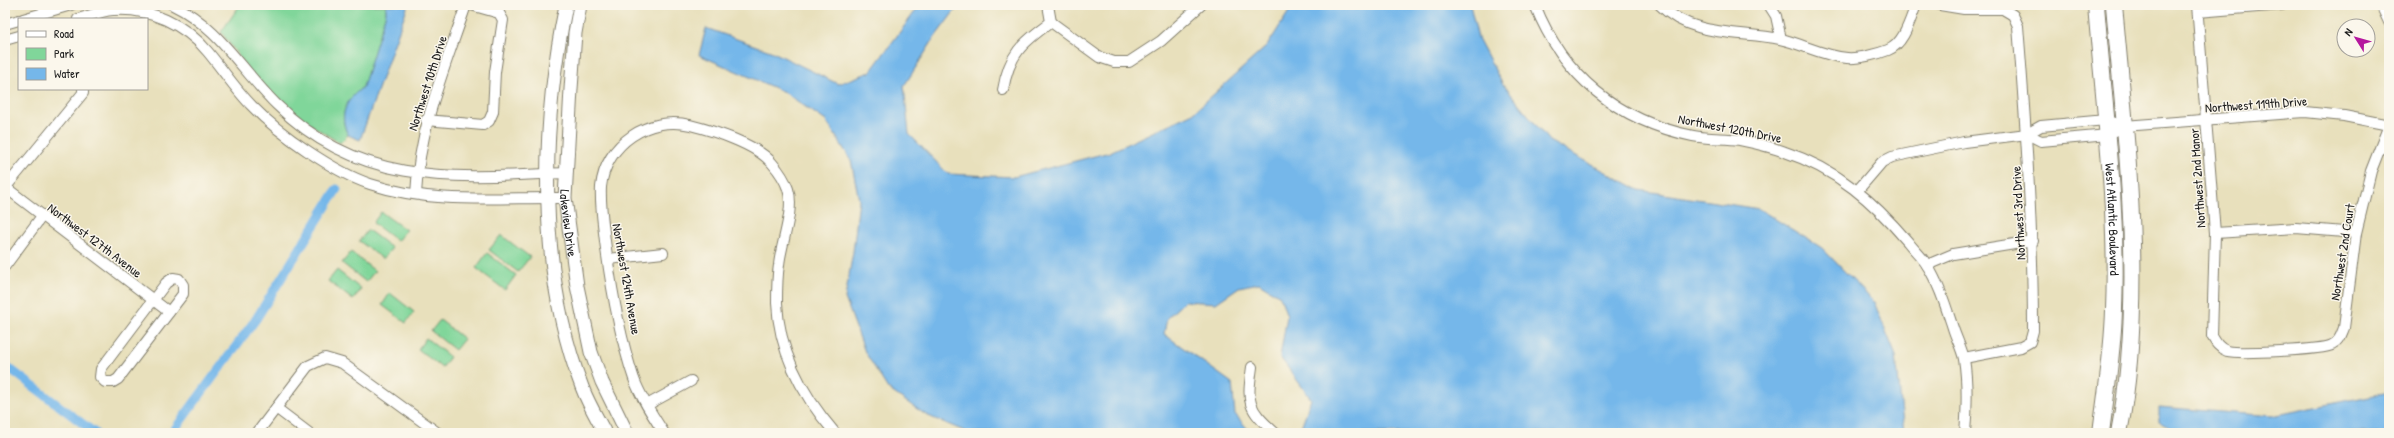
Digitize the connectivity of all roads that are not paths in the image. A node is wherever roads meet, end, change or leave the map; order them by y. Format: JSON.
{"nodes":[{"id":1,"x":71,"y":5,"type":"edge"},
{"id":2,"x":173,"y":5,"type":"edge"},
{"id":3,"x":466,"y":5,"type":"edge"},
{"id":4,"x":471,"y":5,"type":"edge"},
{"id":5,"x":566,"y":5,"type":"edge"},
{"id":6,"x":580,"y":5,"type":"edge"},
{"id":7,"x":1048,"y":5,"type":"edge"},
{"id":8,"x":1200,"y":5,"type":"edge"},
{"id":9,"x":1535,"y":5,"type":"edge"},
{"id":10,"x":1660,"y":5,"type":"edge"},
{"id":11,"x":1769,"y":5,"type":"edge"},
{"id":12,"x":1916,"y":5,"type":"edge"},
{"id":13,"x":1940,"y":5,"type":"edge"},
{"id":14,"x":2096,"y":5,"type":"edge"},
{"id":15,"x":2114,"y":5,"type":"edge"},
{"id":16,"x":2282,"y":5,"type":"edge"},
{"id":17,"x":2381,"y":5,"type":"edge"},
{"id":18,"x":2198,"y":9,"type":"edge"},
{"id":19,"x":26,"y":18,"type":"edge"},
{"id":20,"x":82,"y":18,"type":"edge"},
{"id":21,"x":18,"y":20,"type":"edge"},
{"id":22,"x":1051,"y":22,"type":"junction"},
{"id":23,"x":2389,"y":22,"type":"edge"},
{"id":24,"x":5,"y":24,"type":"edge"},
{"id":25,"x":18,"y":36,"type":"edge"},
{"id":26,"x":1781,"y":39,"type":"junction"},
{"id":27,"x":5,"y":40,"type":"edge"},
{"id":28,"x":223,"y":41,"type":"junction"},
{"id":29,"x":208,"y":52,"type":"junction"},
{"id":30,"x":83,"y":90,"type":"edge"},
{"id":31,"x":1003,"y":90,"type":"dead end"},
{"id":32,"x":426,"y":120,"type":"junction"},
{"id":33,"x":2206,"y":120,"type":"junction"},
{"id":34,"x":2389,"y":125,"type":"edge"},
{"id":35,"x":2124,"y":126,"type":"junction"},
{"id":36,"x":2107,"y":128,"type":"junction"},
{"id":37,"x":2027,"y":134,"type":"junction"},
{"id":38,"x":565,"y":173,"type":"junction"},
{"id":39,"x":417,"y":174,"type":"junction"},
{"id":40,"x":547,"y":174,"type":"junction"},
{"id":41,"x":5,"y":188,"type":"edge"},
{"id":42,"x":1858,"y":190,"type":"junction"},
{"id":43,"x":416,"y":194,"type":"junction"},
{"id":44,"x":547,"y":198,"type":"junction"},
{"id":45,"x":566,"y":198,"type":"junction"},
{"id":46,"x":42,"y":216,"type":"junction"},
{"id":47,"x":2356,"y":232,"type":"junction"},
{"id":48,"x":2215,"y":233,"type":"junction"},
{"id":49,"x":2033,"y":241,"type":"junction"},
{"id":50,"x":662,"y":252,"type":"dead end"},
{"id":51,"x":608,"y":259,"type":"junction"},
{"id":52,"x":1928,"y":265,"type":"junction"},
{"id":53,"x":5,"y":266,"type":"edge"},
{"id":54,"x":154,"y":300,"type":"junction"},
{"id":55,"x":169,"y":312,"type":"junction"},
{"id":56,"x":2219,"y":346,"type":"joint"},
{"id":57,"x":1964,"y":358,"type":"junction"},
{"id":58,"x":1252,"y":367,"type":"dead end"},
{"id":59,"x":692,"y":381,"type":"dead end"},
{"id":60,"x":602,"y":382,"type":"junction"},
{"id":61,"x":582,"y":388,"type":"junction"},
{"id":62,"x":647,"y":406,"type":"junction"},
{"id":63,"x":276,"y":408,"type":"junction"},
{"id":64,"x":257,"y":433,"type":"edge"},
{"id":65,"x":309,"y":433,"type":"edge"},
{"id":66,"x":438,"y":433,"type":"edge"},
{"id":67,"x":605,"y":433,"type":"edge"},
{"id":68,"x":627,"y":433,"type":"edge"},
{"id":69,"x":664,"y":433,"type":"edge"},
{"id":70,"x":835,"y":433,"type":"edge"},
{"id":71,"x":1275,"y":433,"type":"edge"},
{"id":72,"x":1965,"y":433,"type":"edge"},
{"id":73,"x":2101,"y":433,"type":"edge"},
{"id":74,"x":2119,"y":433,"type":"edge"}],
"edges":[{"from":1,"to":19,"type":"street"},
{"from":2,"to":28,"type":"street"},
{"from":3,"to":32,"type":"street","name":"Northwest 10th Drive"},
{"from":4,"to":32,"type":"street"},
{"from":5,"to":40,"type":"street","name":"Lakeview Drive"},
{"from":6,"to":38,"type":"street","name":"Lakeview Drive"},
{"from":7,"to":22,"type":"street"},
{"from":8,"to":22,"type":"street"},
{"from":9,"to":42,"type":"street","name":"Northwest 120th Drive"},
{"from":10,"to":26,"type":"street"},
{"from":11,"to":26,"type":"street"},
{"from":12,"to":26,"type":"street"},
{"from":13,"to":37,"type":"street","name":"Northwest 3rd Drive"},
{"from":14,"to":36,"type":"main road","name":"West Atlantic Boulevard"},
{"from":15,"to":35,"type":"main road","name":"West Atlantic Boulevard"},
{"from":16,"to":18,"type":"street"},
{"from":17,"to":23,"type":"street"},
{"from":18,"to":33,"type":"street","name":"Northwest 2nd Manor"},
{"from":20,"to":29,"type":"street"},
{"from":21,"to":24,"type":"street"},
{"from":22,"to":31,"type":"street"},
{"from":25,"to":27,"type":"street"},
{"from":28,"to":29,"type":"street"},
{"from":28,"to":39,"type":"street"},
{"from":29,"to":43,"type":"street"},
{"from":30,"to":41,"type":"street"},
{"from":32,"to":39,"type":"street","name":"Northwest 10th Drive"},
{"from":33,"to":34,"type":"street","name":"Northwest 119th Drive"},
{"from":33,"to":35,"type":"street","name":"Northwest 119th Drive"},
{"from":33,"to":48,"type":"street","name":"Northwest 2nd Manor"},
{"from":34,"to":47,"type":"street","name":"Northwest 2nd Court"},
{"from":35,"to":36,"type":"street","name":"Northwest 119th Drive"},
{"from":35,"to":36,"type":"street","name":"Northwest 119th Drive"},
{"from":35,"to":74,"type":"main road","name":"West Atlantic Boulevard"},
{"from":36,"to":37,"type":"street","name":"Northwest 119th Drive"},
{"from":36,"to":37,"type":"street","name":"Northwest 119th Drive"},
{"from":36,"to":73,"type":"main road","name":"West Atlantic Boulevard"},
{"from":37,"to":42,"type":"street","name":"Northwest 119th Drive"},
{"from":37,"to":49,"type":"street","name":"Northwest 3rd Drive"},
{"from":38,"to":40,"type":"street"},
{"from":38,"to":45,"type":"street","name":"Lakeview Drive"},
{"from":39,"to":40,"type":"street"},
{"from":39,"to":43,"type":"street","name":"Northwest 10th Drive"},
{"from":40,"to":44,"type":"street","name":"Lakeview Drive"},
{"from":41,"to":46,"type":"street","name":"Northwest 127th Avenue"},
{"from":42,"to":52,"type":"street","name":"Northwest 120th Drive"},
{"from":43,"to":44,"type":"street"},
{"from":44,"to":45,"type":"street"},
{"from":44,"to":61,"type":"street","name":"Lakeview Drive"},
{"from":45,"to":60,"type":"street","name":"Lakeview Drive"},
{"from":46,"to":53,"type":"street"},
{"from":46,"to":54,"type":"street","name":"Northwest 127th Avenue"},
{"from":47,"to":48,"type":"street"},
{"from":47,"to":56,"type":"street","name":"Northwest 2nd Court"},
{"from":48,"to":56,"type":"street","name":"Northwest 2nd Manor"},
{"from":49,"to":52,"type":"street"},
{"from":49,"to":57,"type":"street","name":"Northwest 3rd Drive"},
{"from":50,"to":51,"type":"street"},
{"from":51,"to":62,"type":"street","name":"Northwest 124th Avenue"},
{"from":51,"to":70,"type":"street","name":"Northwest 124th Avenue"},
{"from":52,"to":57,"type":"street","name":"Northwest 120th Drive"},
{"from":54,"to":55,"type":"street","name":"Northwest 127th Avenue"},
{"from":54,"to":55,"type":"street"},
{"from":54,"to":55,"type":"street"},
{"from":57,"to":72,"type":"street","name":"Northwest 120th Drive"},
{"from":58,"to":71,"type":"street"},
{"from":59,"to":62,"type":"street"},
{"from":60,"to":61,"type":"street"},
{"from":60,"to":68,"type":"street","name":"Lakeview Drive"},
{"from":61,"to":67,"type":"street","name":"Lakeview Drive"},
{"from":62,"to":69,"type":"street","name":"Northwest 124th Avenue"},
{"from":63,"to":64,"type":"street"},
{"from":63,"to":65,"type":"street"},
{"from":63,"to":66,"type":"street"}]}
